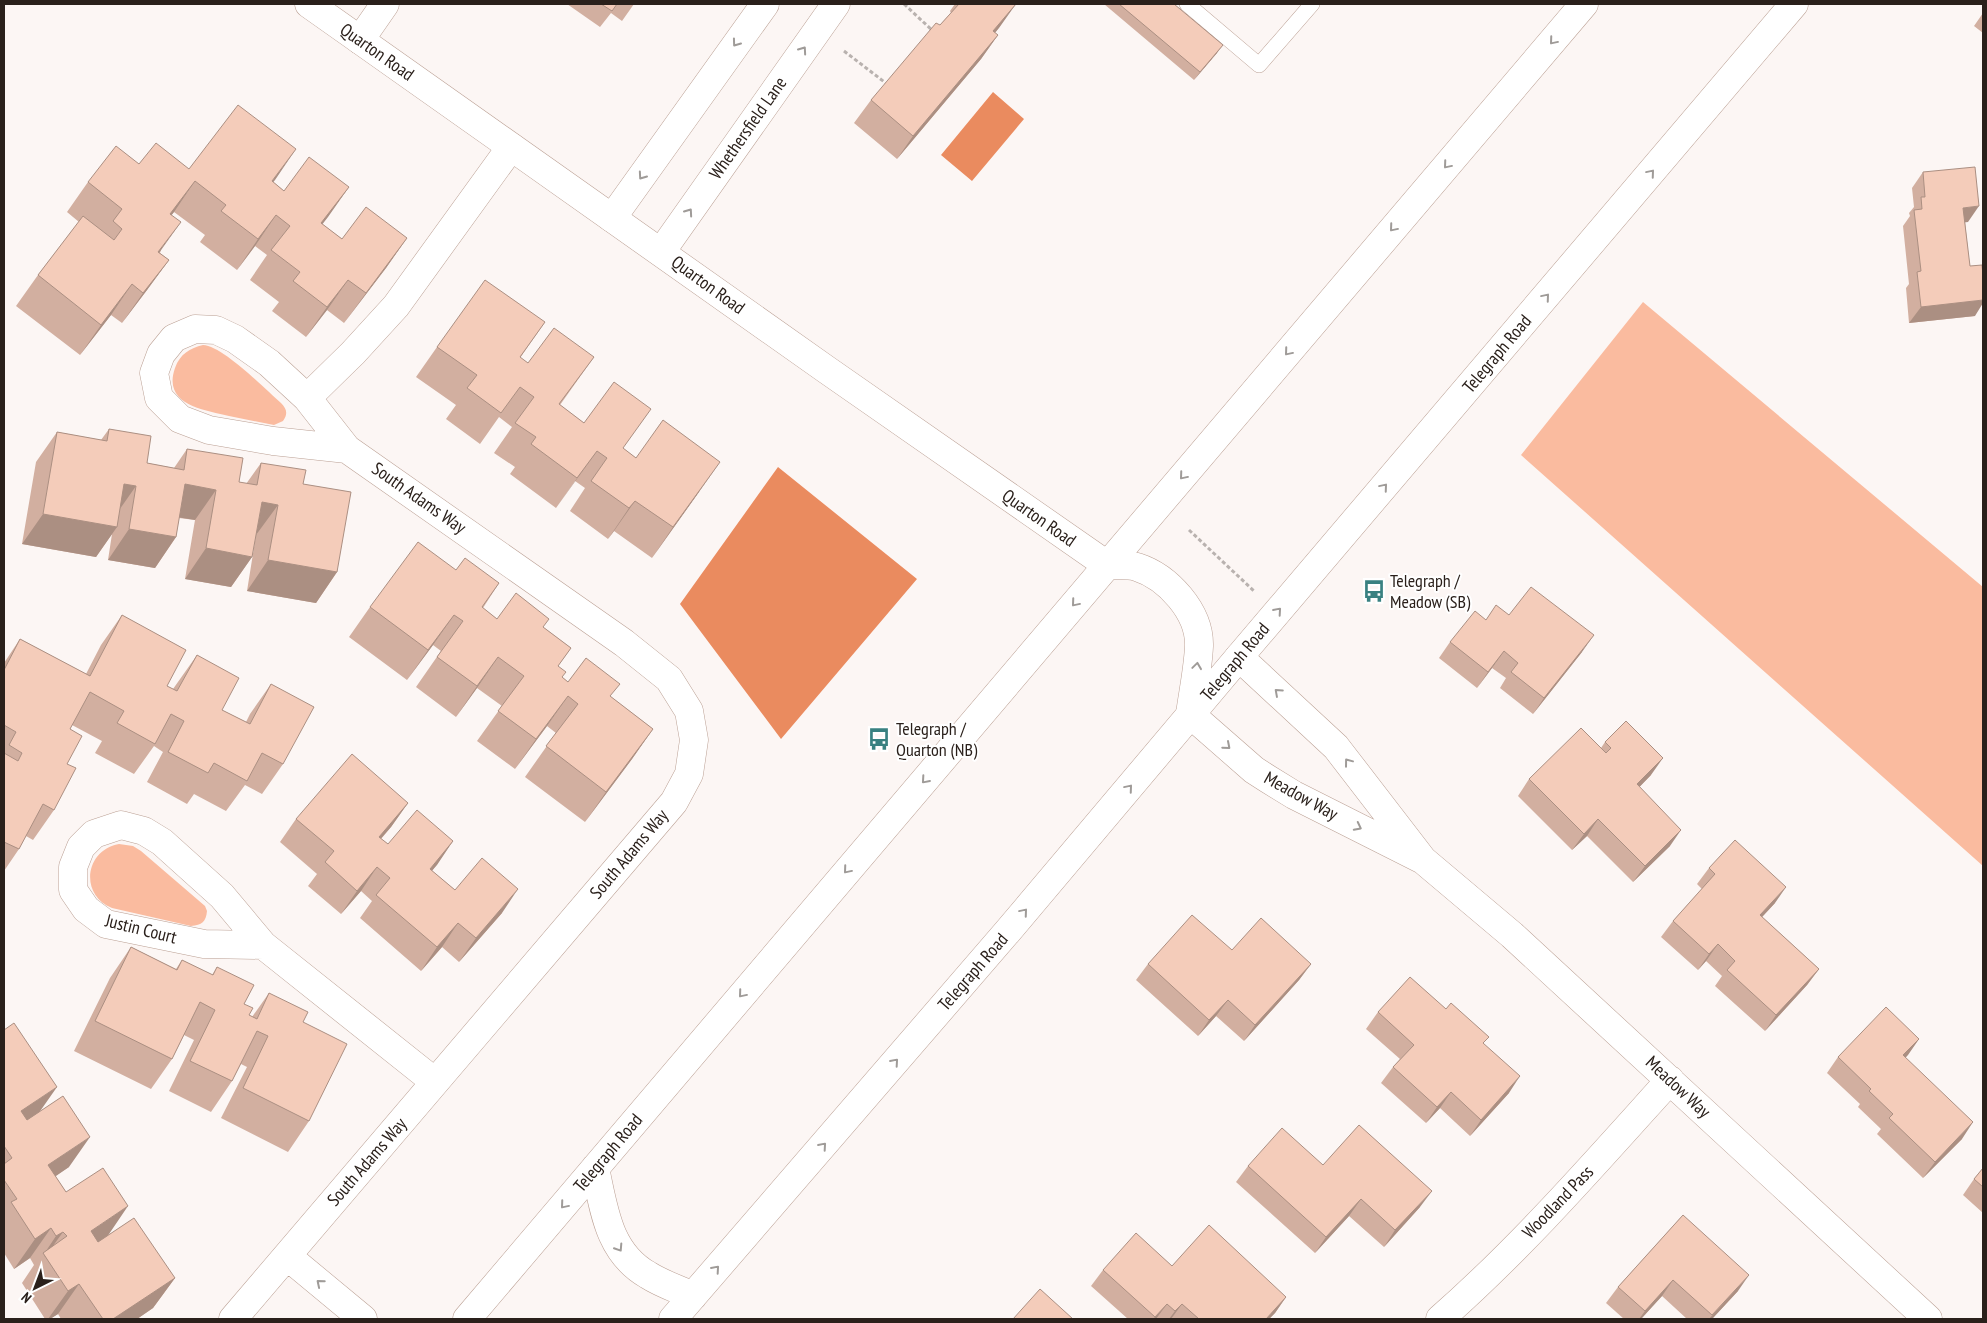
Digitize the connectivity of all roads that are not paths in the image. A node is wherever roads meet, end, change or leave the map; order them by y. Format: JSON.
{"nodes":[{"id":1,"x":309,"y":4,"type":"edge"},
{"id":2,"x":384,"y":4,"type":"edge"},
{"id":3,"x":765,"y":4,"type":"edge"},
{"id":4,"x":836,"y":4,"type":"edge"},
{"id":5,"x":1187,"y":4,"type":"edge"},
{"id":6,"x":1312,"y":4,"type":"edge"},
{"id":7,"x":1584,"y":4,"type":"edge"},
{"id":8,"x":1794,"y":4,"type":"edge"},
{"id":9,"x":360,"y":40,"type":"junction"},
{"id":10,"x":511,"y":147,"type":"junction"},
{"id":11,"x":612,"y":218,"type":"junction"},
{"id":12,"x":662,"y":252,"type":"junction"},
{"id":13,"x":308,"y":398,"type":"junction"},
{"id":14,"x":347,"y":448,"type":"junction"},
{"id":15,"x":1107,"y":565,"type":"junction"},
{"id":16,"x":1239,"y":657,"type":"junction"},
{"id":17,"x":1190,"y":714,"type":"junction"},
{"id":18,"x":1423,"y":860,"type":"junction"},
{"id":19,"x":263,"y":945,"type":"junction"},
{"id":20,"x":1670,"y":1080,"type":"junction"},
{"id":21,"x":435,"y":1082,"type":"junction"},
{"id":22,"x":595,"y":1168,"type":"junction"},
{"id":23,"x":286,"y":1256,"type":"junction"},
{"id":24,"x":693,"y":1296,"type":"junction"},
{"id":25,"x":243,"y":1316,"type":"edge"},
{"id":26,"x":363,"y":1319,"type":"edge"},
{"id":27,"x":467,"y":1319,"type":"edge"},
{"id":28,"x":673,"y":1319,"type":"edge"},
{"id":29,"x":1440,"y":1319,"type":"edge"},
{"id":30,"x":1928,"y":1319,"type":"edge"}],
"edges":[{"from":1,"to":9,"type":"main road","name":"Quarton Road"},
{"from":2,"to":9,"type":"main road"},
{"from":3,"to":11,"type":"main road","one_way":true},
{"from":12,"to":4,"type":"main road","name":"Whethersfield Lane","one_way":true},
{"from":5,"to":6,"type":"lane"},
{"from":7,"to":15,"type":"main road","name":"Telegraph Road","one_way":true},
{"from":16,"to":8,"type":"main road","name":"Telegraph Road","one_way":true},
{"from":9,"to":10,"type":"main road","name":"Quarton Road"},
{"from":10,"to":11,"type":"main road","name":"Quarton Road"},
{"from":10,"to":13,"type":"main road"},
{"from":11,"to":12,"type":"main road","name":"Quarton Road"},
{"from":12,"to":15,"type":"main road","name":"Quarton Road"},
{"from":13,"to":14,"type":"main road","name":"South Adams Way"},
{"from":13,"to":14,"type":"main road","name":"South Adams Way"},
{"from":14,"to":21,"type":"main road","name":"South Adams Way"},
{"from":17,"to":15,"type":"main road","one_way":true},
{"from":15,"to":22,"type":"main road","name":"Telegraph Road","one_way":true},
{"from":16,"to":17,"type":"main road","name":"Telegraph Road"},
{"from":18,"to":16,"type":"main road","name":"Meadow Way","one_way":true},
{"from":17,"to":18,"type":"main road","name":"Meadow Way","one_way":true},
{"from":24,"to":17,"type":"main road","name":"Telegraph Road","one_way":true},
{"from":18,"to":20,"type":"main road","name":"Meadow Way"},
{"from":19,"to":19,"type":"main road","name":"Justin Court"},
{"from":19,"to":21,"type":"main road","name":"Justin Court"},
{"from":20,"to":29,"type":"main road","name":"Woodland Pass"},
{"from":20,"to":30,"type":"main road","name":"Meadow Way"},
{"from":21,"to":23,"type":"main road","name":"South Adams Way"},
{"from":22,"to":24,"type":"main road","one_way":true},
{"from":22,"to":27,"type":"main road","name":"Telegraph Road","one_way":true},
{"from":23,"to":25,"type":"main road","name":"South Adams Way"},
{"from":26,"to":23,"type":"main road","one_way":true},
{"from":24,"to":28,"type":"main road","name":"Telegraph Road"}]}
